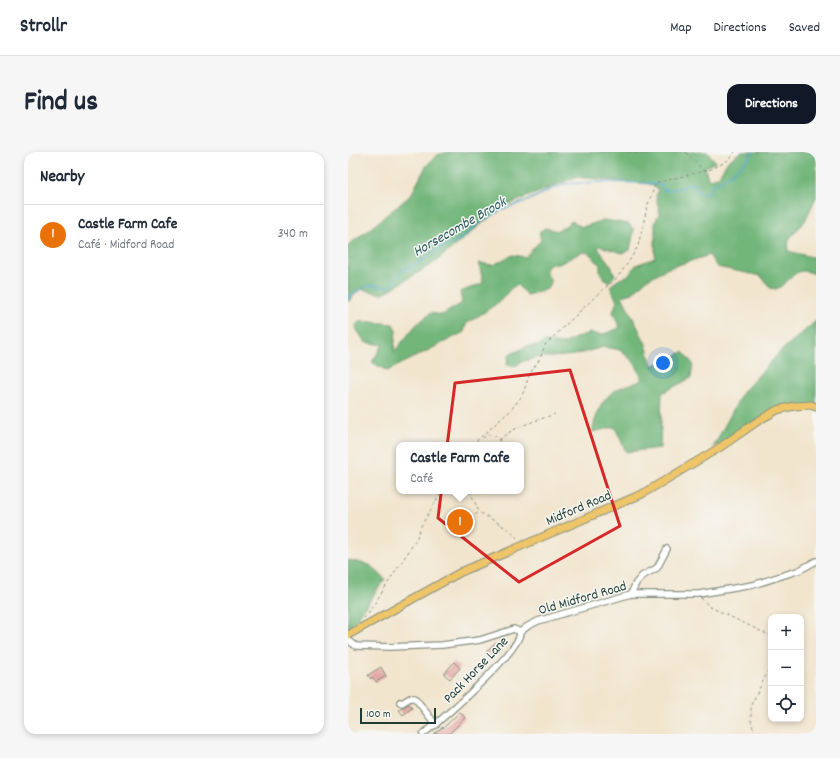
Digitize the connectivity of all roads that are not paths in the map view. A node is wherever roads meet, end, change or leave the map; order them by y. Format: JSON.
{"nodes":[{"id":1,"x":816,"y":407,"type":"edge"},
{"id":2,"x":667,"y":549,"type":"dead end"},
{"id":3,"x":816,"y":561,"type":"edge"},
{"id":4,"x":632,"y":594,"type":"junction"},
{"id":5,"x":520,"y":632,"type":"junction"},
{"id":6,"x":348,"y":634,"type":"edge"},
{"id":7,"x":348,"y":640,"type":"edge"},
{"id":8,"x":400,"y":702,"type":"dead end"},
{"id":9,"x":436,"y":725,"type":"junction"},
{"id":10,"x":423,"y":734,"type":"edge"}],
"edges":[{"from":1,"to":6,"type":"main road","name":"Midford Road"},
{"from":2,"to":4,"type":"street"},
{"from":3,"to":4,"type":"street","name":"Old Midford Road"},
{"from":4,"to":5,"type":"street","name":"Old Midford Road"},
{"from":5,"to":7,"type":"street"},
{"from":5,"to":9,"type":"street","name":"Pack Horse Lane"},
{"from":8,"to":9,"type":"street"},
{"from":9,"to":10,"type":"street","name":"Pack Horse Lane"}]}
